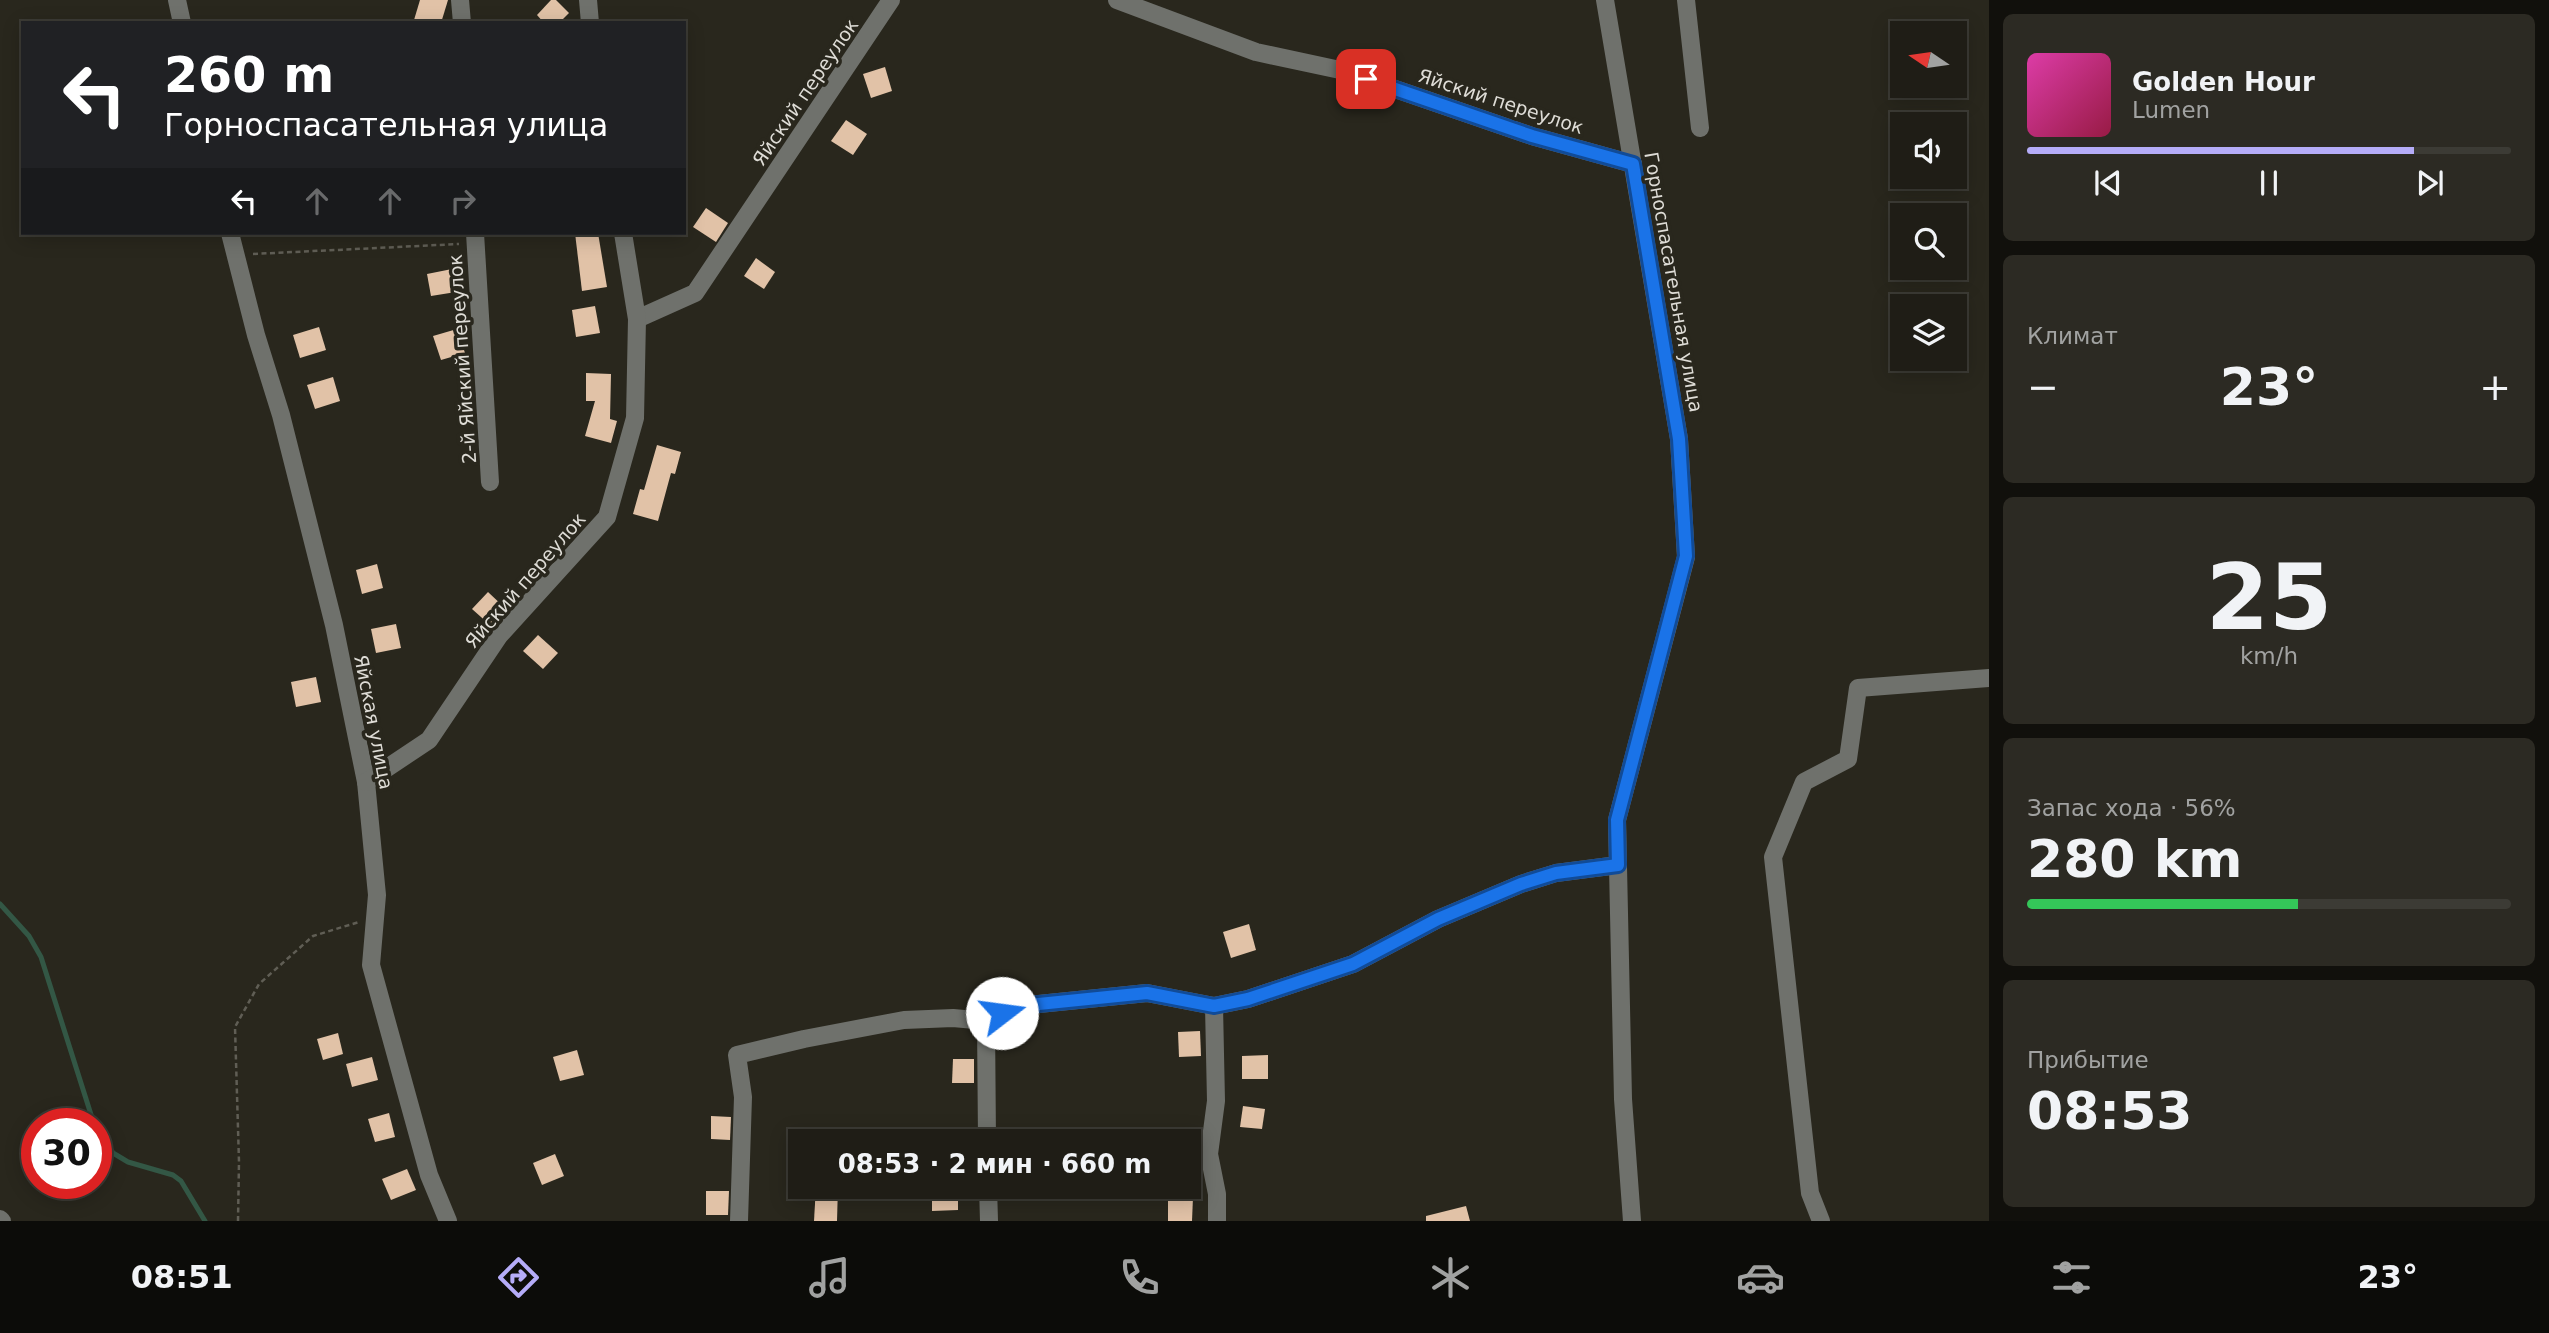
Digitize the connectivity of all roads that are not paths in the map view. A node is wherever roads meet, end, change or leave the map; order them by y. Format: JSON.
{"nodes":[{"id":1,"x":177,"y":0,"type":"edge"},
{"id":2,"x":460,"y":0,"type":"edge"},
{"id":3,"x":587,"y":0,"type":"edge"},
{"id":4,"x":891,"y":0,"type":"edge"},
{"id":5,"x":1117,"y":0,"type":"edge"},
{"id":6,"x":1605,"y":0,"type":"edge"},
{"id":7,"x":1686,"y":0,"type":"edge"},
{"id":8,"x":182,"y":21,"type":"edge"},
{"id":9,"x":462,"y":21,"type":"edge"},
{"id":10,"x":590,"y":21,"type":"edge"},
{"id":11,"x":1700,"y":128,"type":"dead end"},
{"id":12,"x":1633,"y":164,"type":"junction"},
{"id":13,"x":230,"y":235,"type":"edge"},
{"id":14,"x":623,"y":235,"type":"edge"},
{"id":15,"x":475,"y":238,"type":"edge"},
{"id":16,"x":637,"y":319,"type":"junction"},
{"id":17,"x":490,"y":482,"type":"dead end"},
{"id":18,"x":1989,"y":677,"type":"edge"},
{"id":19,"x":366,"y":782,"type":"junction"},
{"id":20,"x":1618,"y":865,"type":"junction"},
{"id":21,"x":1214,"y":1006,"type":"junction"},
{"id":22,"x":986,"y":1021,"type":"junction"},
{"id":23,"x":987,"y":1129,"type":"edge"},
{"id":24,"x":988,"y":1199,"type":"edge"},
{"id":25,"x":448,"y":1221,"type":"edge"},
{"id":26,"x":739,"y":1221,"type":"edge"},
{"id":27,"x":989,"y":1221,"type":"edge"},
{"id":28,"x":1217,"y":1221,"type":"edge"},
{"id":29,"x":1632,"y":1221,"type":"edge"},
{"id":30,"x":1821,"y":1221,"type":"edge"}],
"edges":[{"from":1,"to":8,"type":"street"},
{"from":2,"to":9,"type":"street"},
{"from":3,"to":10,"type":"street"},
{"from":4,"to":16,"type":"street","name":"Яйский переулок"},
{"from":5,"to":12,"type":"street","name":"Яйский переулок"},
{"from":6,"to":12,"type":"street","name":"Горноспасательная улица"},
{"from":7,"to":11,"type":"street"},
{"from":12,"to":20,"type":"street","name":"Горноспасательная улица"},
{"from":13,"to":19,"type":"street","name":"Яйская улица"},
{"from":14,"to":16,"type":"street","name":"Яйский переулок"},
{"from":15,"to":17,"type":"street","name":"2-й Яйский переулок"},
{"from":16,"to":19,"type":"street","name":"Яйский переулок"},
{"from":18,"to":30,"type":"street"},
{"from":19,"to":25,"type":"street","name":"Яйская улица"},
{"from":20,"to":21,"type":"street"},
{"from":20,"to":29,"type":"street","name":"Горноспасательная улица"},
{"from":21,"to":22,"type":"street"},
{"from":21,"to":28,"type":"street"},
{"from":22,"to":23,"type":"street"},
{"from":22,"to":26,"type":"street"},
{"from":24,"to":27,"type":"street"}]}
